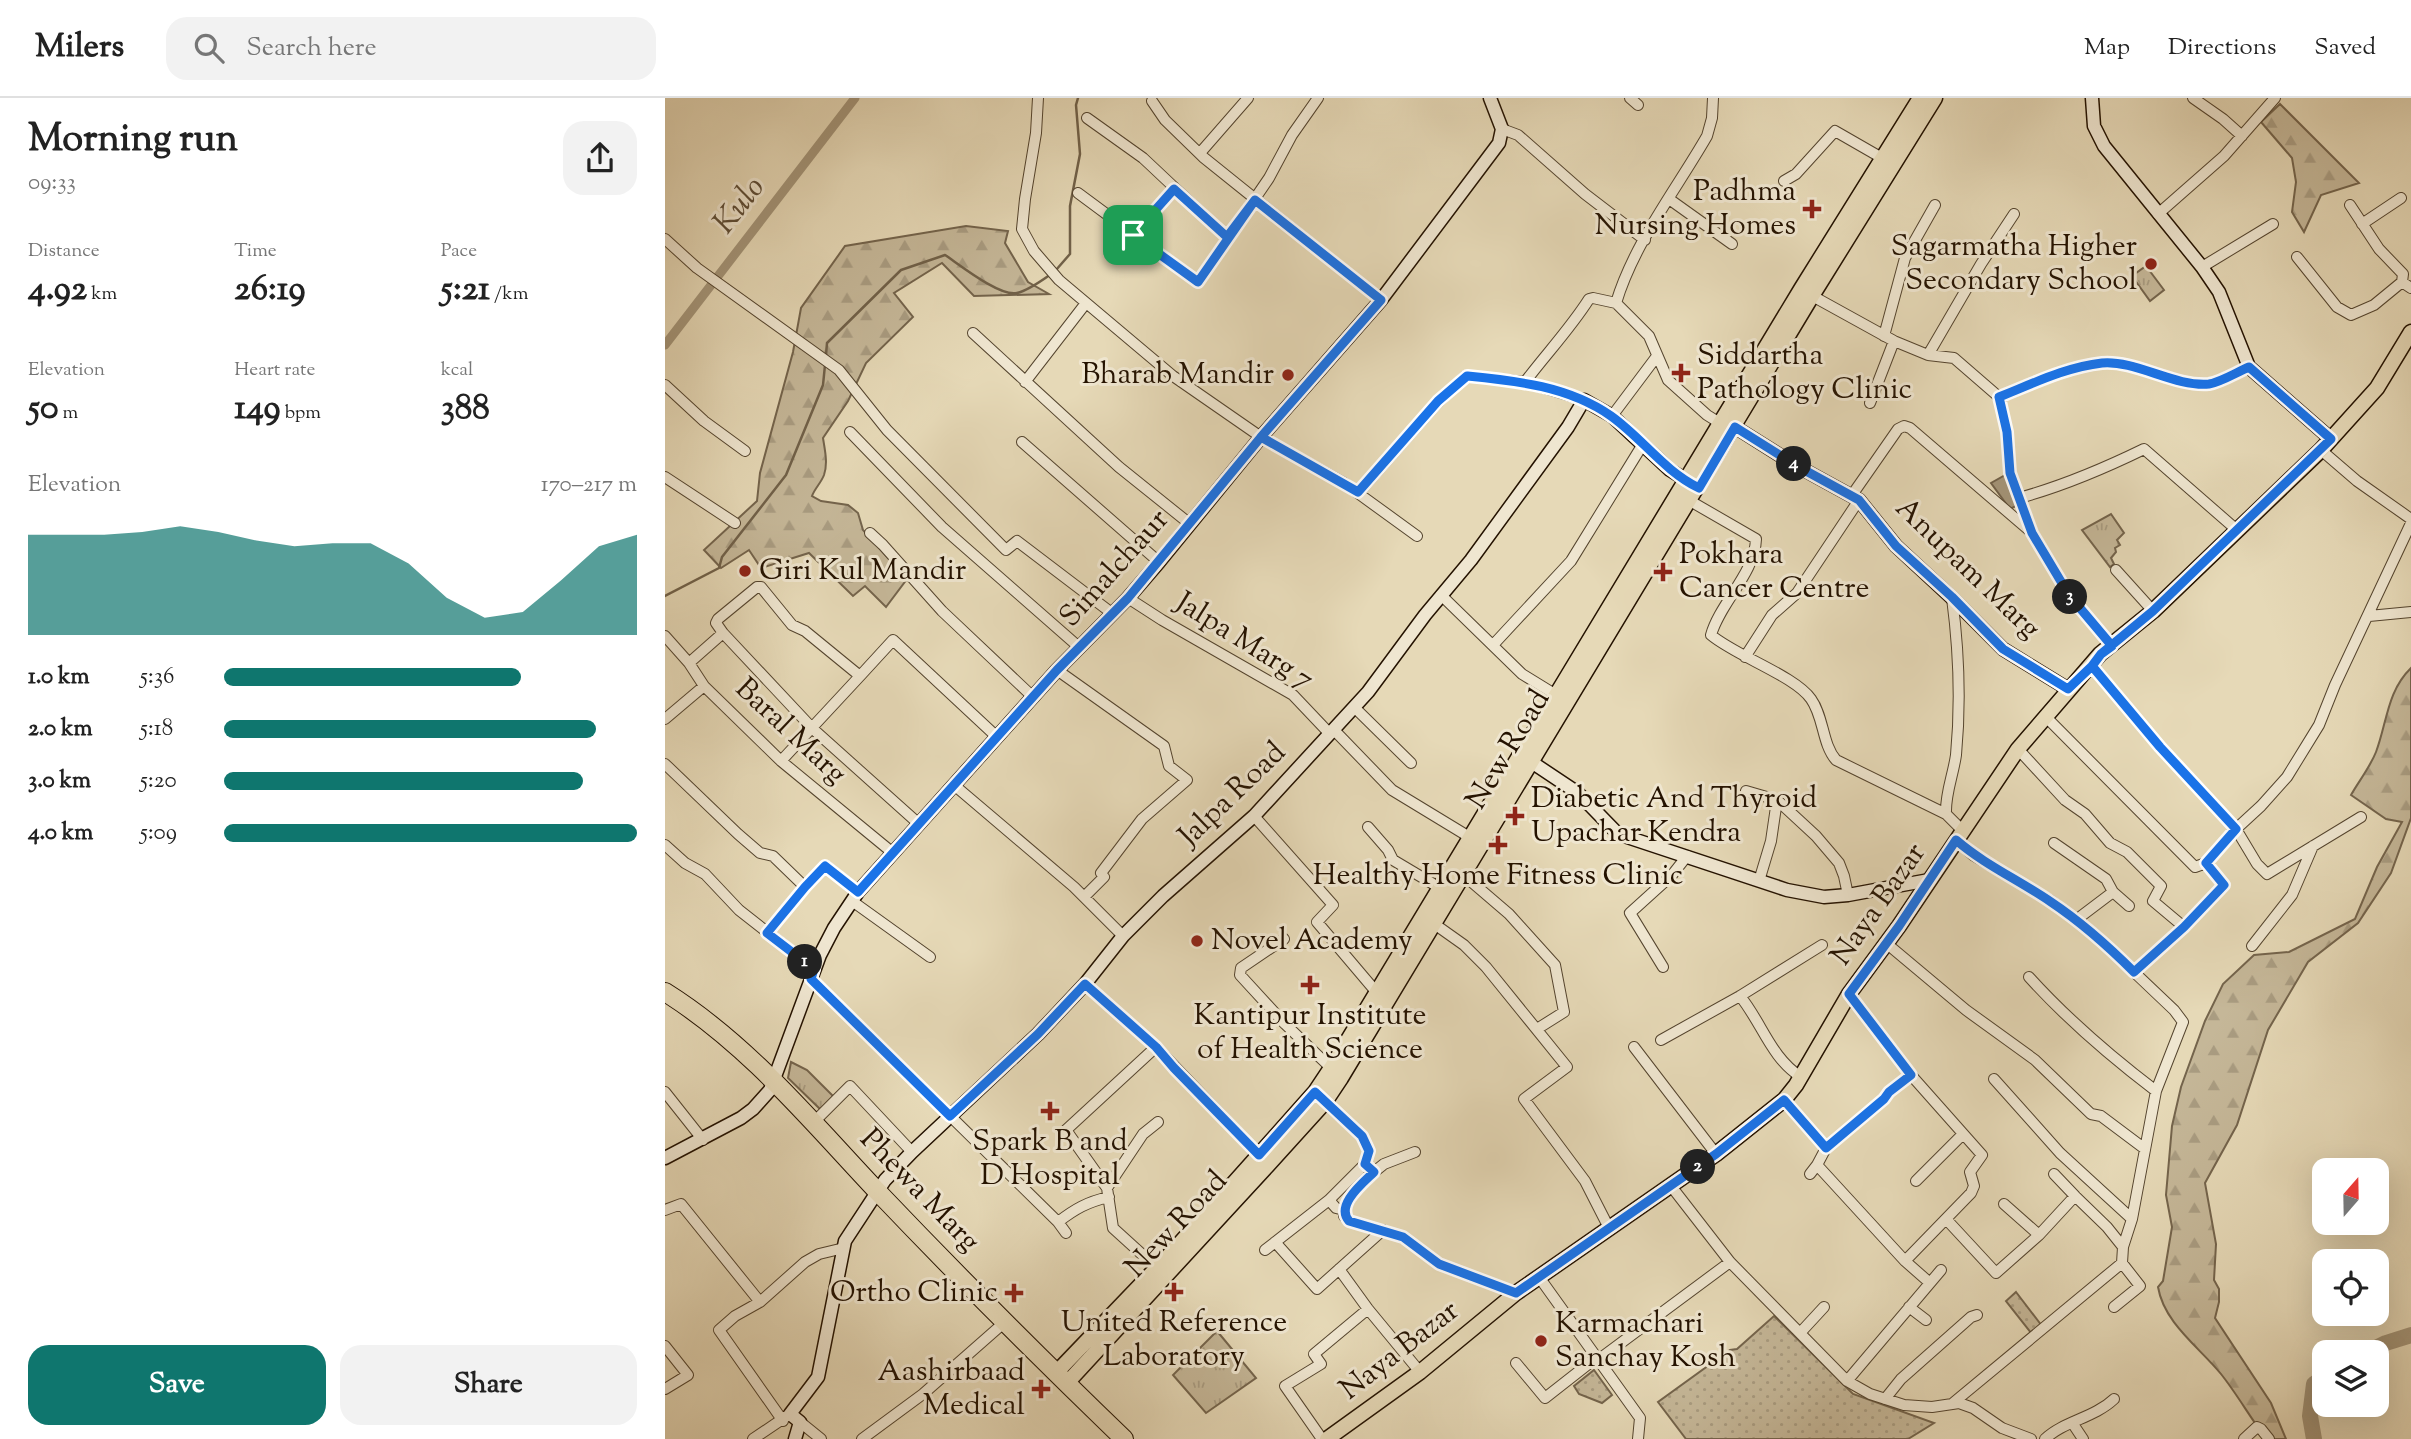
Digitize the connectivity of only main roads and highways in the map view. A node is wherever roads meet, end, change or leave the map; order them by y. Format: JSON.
{"nodes":[{"id":1,"x":1490,"y":98,"type":"edge"},
{"id":2,"x":1920,"y":98,"type":"edge"},
{"id":3,"x":1935,"y":98,"type":"edge"},
{"id":4,"x":2092,"y":98,"type":"edge"},
{"id":5,"x":1807,"y":293,"type":"junction"},
{"id":6,"x":2411,"y":332,"type":"edge"},
{"id":7,"x":1728,"y":425,"type":"junction"},
{"id":8,"x":2326,"y":444,"type":"junction"},
{"id":9,"x":1688,"y":491,"type":"junction"},
{"id":10,"x":2068,"y":689,"type":"junction"},
{"id":11,"x":1527,"y":759,"type":"junction"},
{"id":12,"x":1458,"y":871,"type":"junction"},
{"id":13,"x":1929,"y":880,"type":"junction"},
{"id":14,"x":665,"y":992,"type":"edge"},
{"id":15,"x":774,"y":1083,"type":"junction"},
{"id":16,"x":1320,"y":1097,"type":"junction"},
{"id":17,"x":665,"y":1158,"type":"edge"},
{"id":18,"x":877,"y":1191,"type":"junction"},
{"id":19,"x":1062,"y":1377,"type":"junction"},
{"id":20,"x":795,"y":1439,"type":"edge"},
{"id":21,"x":1124,"y":1439,"type":"edge"},
{"id":22,"x":1327,"y":1439,"type":"edge"}],
"edges":[{"from":1,"to":15,"type":"main road","name":"Simalchaur"},
{"from":2,"to":5,"type":"main road","name":"New Road"},
{"from":3,"to":5,"type":"main road","name":"New Road"},
{"from":4,"to":8,"type":"main road"},
{"from":5,"to":7,"type":"main road","name":"New Road"},
{"from":6,"to":8,"type":"main road","name":"Naya Bazar"},
{"from":7,"to":9,"type":"main road","name":"New Road"},
{"from":7,"to":10,"type":"main road","name":"Anupam Marg"},
{"from":8,"to":10,"type":"main road","name":"Naya Bazar"},
{"from":9,"to":11,"type":"main road","name":"New Road"},
{"from":9,"to":18,"type":"main road","name":"Jalpa Road"},
{"from":10,"to":13,"type":"main road","name":"Naya Bazar"},
{"from":11,"to":12,"type":"main road","name":"New Road"},
{"from":11,"to":12,"type":"main road","name":"New Road"},
{"from":11,"to":13,"type":"main road"},
{"from":12,"to":16,"type":"main road","name":"New Road"},
{"from":12,"to":16,"type":"main road","name":"New Road"},
{"from":13,"to":22,"type":"main road","name":"Naya Bazar"},
{"from":14,"to":15,"type":"highway","name":"Phewa Marg"},
{"from":15,"to":17,"type":"main road"},
{"from":15,"to":18,"type":"highway","name":"Phewa Marg"},
{"from":16,"to":19,"type":"main road","name":"New Road"},
{"from":16,"to":19,"type":"main road","name":"New Road"},
{"from":18,"to":19,"type":"highway","name":"Phewa Marg"},
{"from":18,"to":20,"type":"main road","name":"Jalpa Road"},
{"from":19,"to":21,"type":"highway","name":"Phewa Marg"}]}
